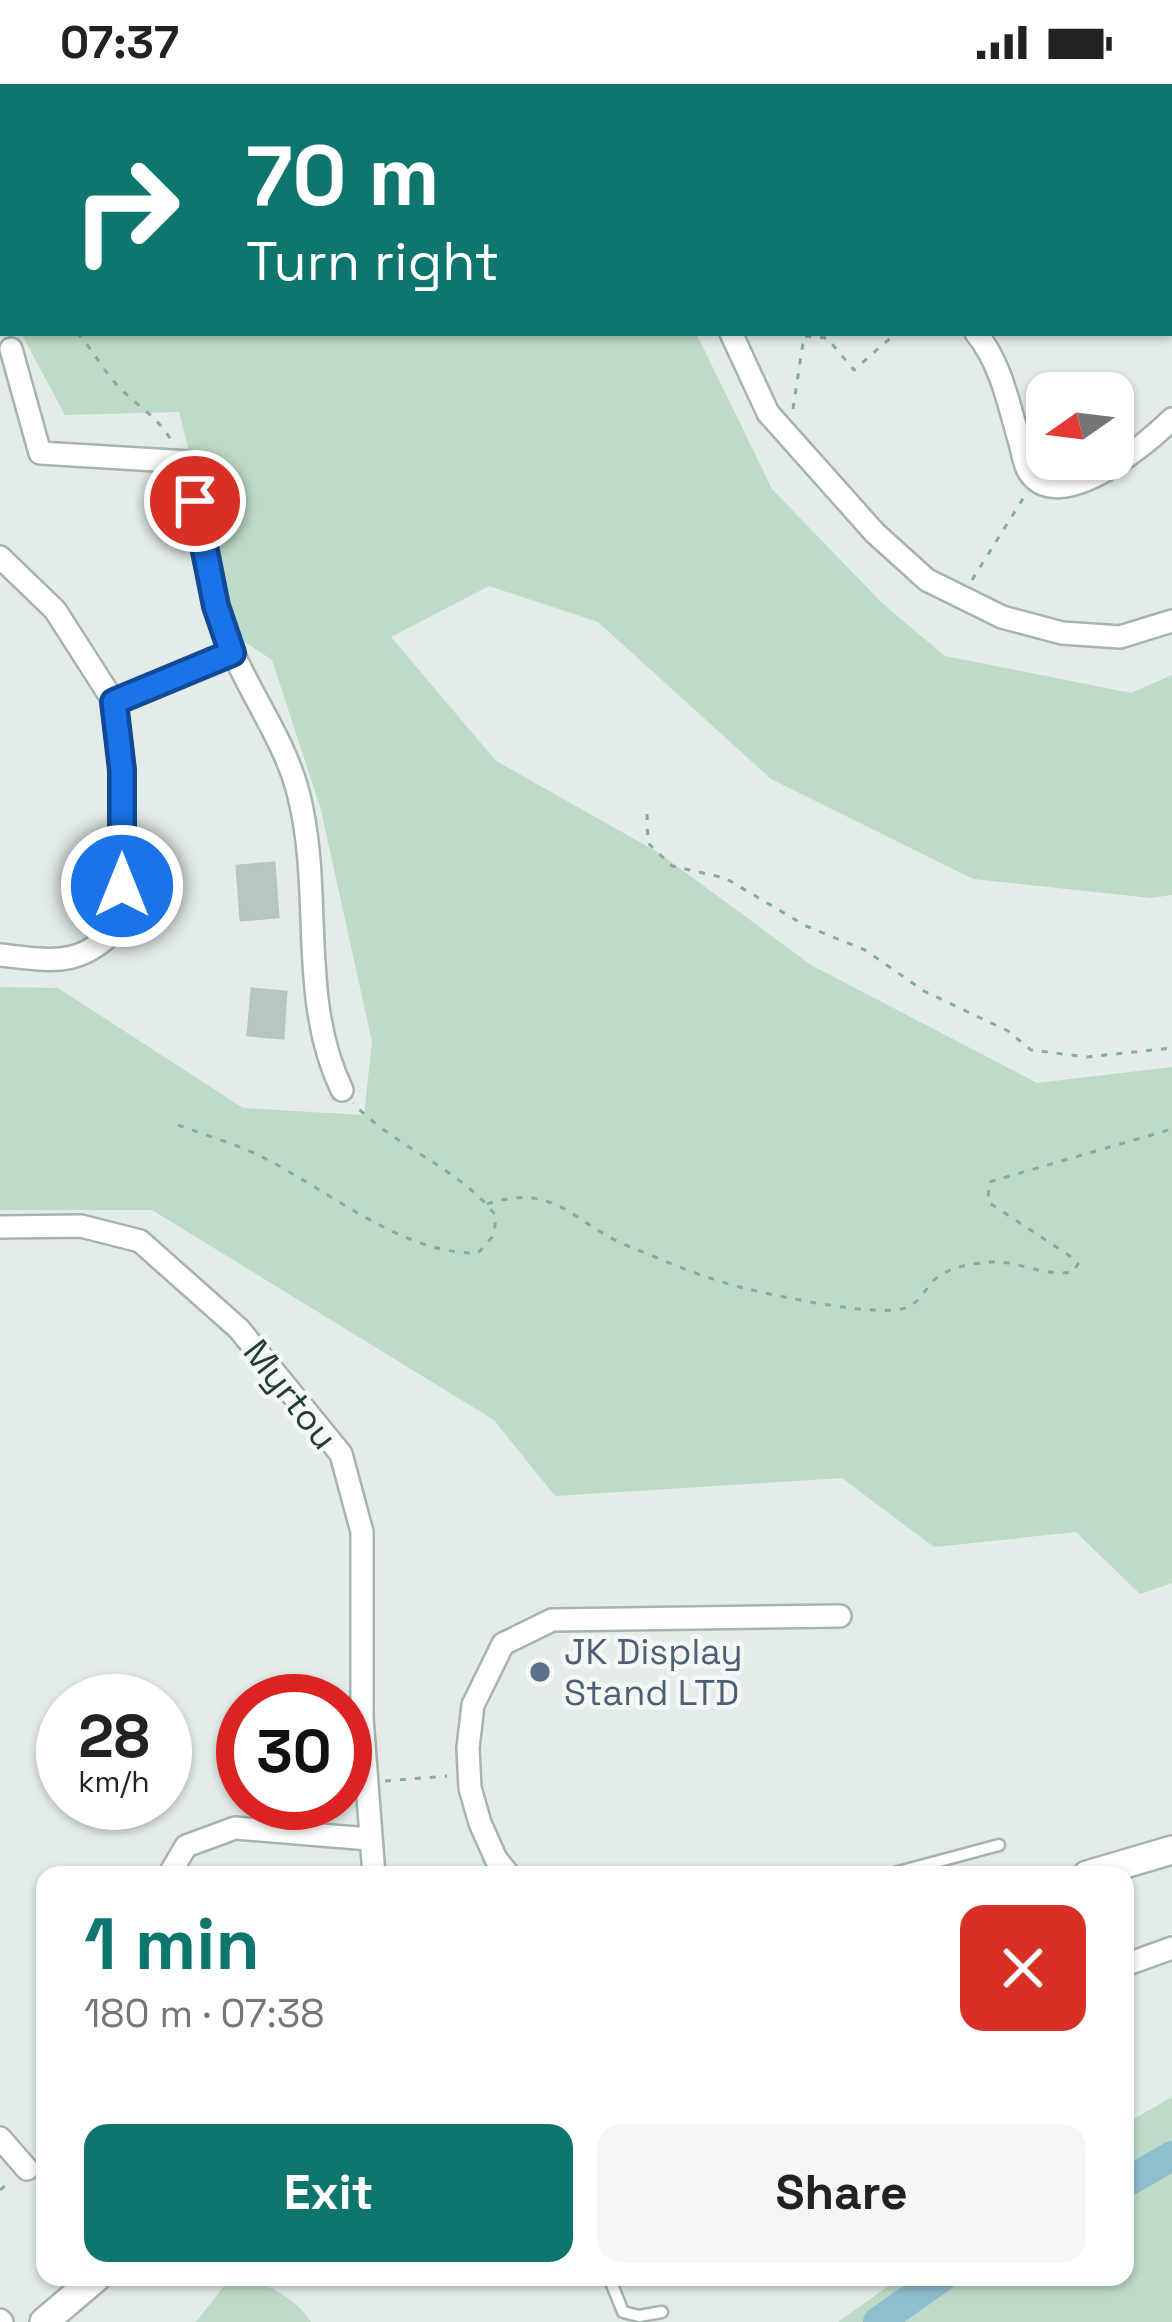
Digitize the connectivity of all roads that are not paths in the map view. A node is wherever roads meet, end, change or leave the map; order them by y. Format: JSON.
{"nodes":[{"id":1,"x":731,"y":336,"type":"edge"},
{"id":2,"x":978,"y":336,"type":"edge"},
{"id":3,"x":11,"y":350,"type":"dead end"},
{"id":4,"x":1172,"y":419,"type":"edge"},
{"id":5,"x":0,"y":557,"type":"edge"},
{"id":6,"x":1172,"y":621,"type":"edge"},
{"id":7,"x":232,"y":653,"type":"junction"},
{"id":8,"x":114,"y":702,"type":"junction"},
{"id":9,"x":0,"y":955,"type":"edge"},
{"id":10,"x":342,"y":1090,"type":"road end"},
{"id":11,"x":0,"y":1227,"type":"edge"},
{"id":12,"x":840,"y":1616,"type":"dead end"},
{"id":13,"x":369,"y":1839,"type":"junction"},
{"id":14,"x":999,"y":1845,"type":"dead end"},
{"id":15,"x":1172,"y":1850,"type":"edge"},
{"id":16,"x":174,"y":1866,"type":"edge"},
{"id":17,"x":373,"y":1866,"type":"edge"},
{"id":18,"x":502,"y":1866,"type":"edge"},
{"id":19,"x":921,"y":1866,"type":"edge"},
{"id":20,"x":1118,"y":1866,"type":"edge"},
{"id":21,"x":1172,"y":1948,"type":"edge"},
{"id":22,"x":1134,"y":1962,"type":"edge"},
{"id":23,"x":0,"y":2138,"type":"edge"},
{"id":24,"x":27,"y":2169,"type":"dead end"},
{"id":25,"x":86,"y":2286,"type":"edge"},
{"id":26,"x":613,"y":2286,"type":"edge"},
{"id":27,"x":662,"y":2312,"type":"dead end"},
{"id":28,"x":44,"y":2322,"type":"edge"}],
"edges":[{"from":1,"to":6,"type":"street"},
{"from":2,"to":4,"type":"street"},
{"from":3,"to":7,"type":"street"},
{"from":5,"to":8,"type":"street"},
{"from":7,"to":8,"type":"street"},
{"from":7,"to":10,"type":"street"},
{"from":8,"to":9,"type":"street"},
{"from":11,"to":13,"type":"street","name":"Myrtou"},
{"from":12,"to":18,"type":"street"},
{"from":13,"to":16,"type":"street"},
{"from":13,"to":17,"type":"street","name":"Myrtou"},
{"from":14,"to":19,"type":"lane"},
{"from":15,"to":20,"type":"street"},
{"from":21,"to":22,"type":"street"},
{"from":23,"to":24,"type":"street"},
{"from":25,"to":28,"type":"street"},
{"from":26,"to":27,"type":"lane"}]}
